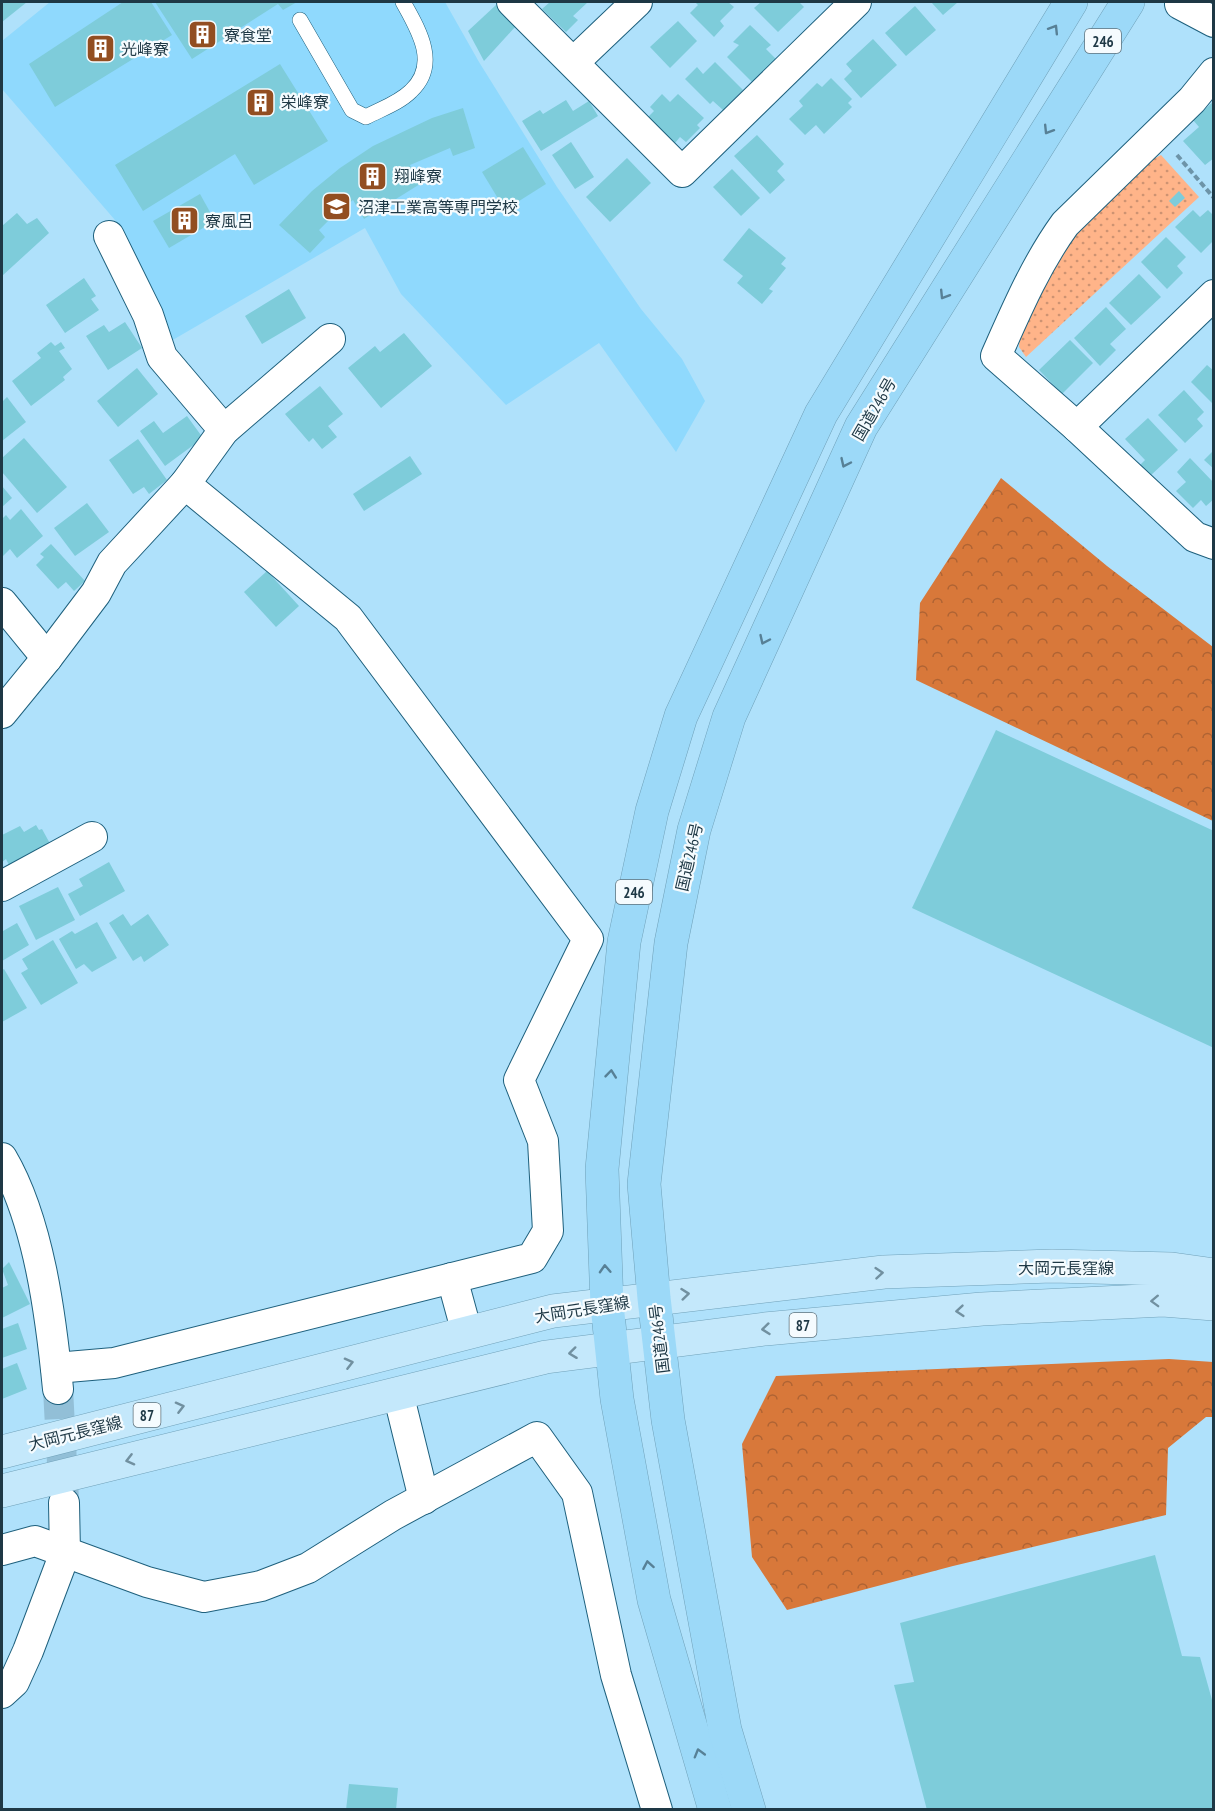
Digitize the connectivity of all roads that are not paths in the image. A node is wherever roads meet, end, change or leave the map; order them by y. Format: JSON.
{"nodes":[{"id":1,"x":403,"y":2,"type":"edge"},
{"id":2,"x":512,"y":2,"type":"edge"},
{"id":3,"x":637,"y":2,"type":"edge"},
{"id":4,"x":856,"y":2,"type":"edge"},
{"id":5,"x":1071,"y":2,"type":"edge"},
{"id":6,"x":1128,"y":2,"type":"edge"},
{"id":7,"x":1180,"y":4,"type":"dead end"},
{"id":8,"x":300,"y":20,"type":"dead end"},
{"id":9,"x":1214,"y":22,"type":"edge"},
{"id":10,"x":574,"y":62,"type":"junction"},
{"id":11,"x":1214,"y":73,"type":"edge"},
{"id":12,"x":109,"y":236,"type":"dead end"},
{"id":13,"x":1214,"y":295,"type":"edge"},
{"id":14,"x":330,"y":339,"type":"dead end"},
{"id":15,"x":1077,"y":427,"type":"junction"},
{"id":16,"x":224,"y":430,"type":"junction"},
{"id":17,"x":185,"y":484,"type":"junction"},
{"id":18,"x":1214,"y":544,"type":"edge"},
{"id":19,"x":2,"y":603,"type":"edge"},
{"id":20,"x":47,"y":658,"type":"junction"},
{"id":21,"x":2,"y":713,"type":"edge"},
{"id":22,"x":92,"y":837,"type":"dead end"},
{"id":23,"x":2,"y":886,"type":"edge"},
{"id":24,"x":2,"y":1158,"type":"edge"},
{"id":25,"x":1214,"y":1275,"type":"edge"},
{"id":26,"x":453,"y":1278,"type":"junction"},
{"id":27,"x":654,"y":1298,"type":"junction"},
{"id":28,"x":1214,"y":1304,"type":"edge"},
{"id":29,"x":607,"y":1305,"type":"junction"},
{"id":30,"x":467,"y":1333,"type":"junction"},
{"id":31,"x":659,"y":1342,"type":"junction"},
{"id":32,"x":612,"y":1348,"type":"junction"},
{"id":33,"x":398,"y":1393,"type":"junction"},
{"id":34,"x":2,"y":1452,"type":"edge"},
{"id":35,"x":2,"y":1491,"type":"edge"},
{"id":36,"x":424,"y":1499,"type":"junction"},
{"id":37,"x":64,"y":1503,"type":"tunnel mouth"},
{"id":38,"x":2,"y":1550,"type":"edge"},
{"id":39,"x":65,"y":1553,"type":"junction"},
{"id":40,"x":2,"y":1693,"type":"edge"},
{"id":41,"x":657,"y":1809,"type":"edge"},
{"id":42,"x":715,"y":1809,"type":"edge"},
{"id":43,"x":749,"y":1809,"type":"edge"}],
"edges":[{"from":1,"to":8,"type":"lane"},
{"from":2,"to":10,"type":"street"},
{"from":3,"to":10,"type":"street"},
{"from":4,"to":10,"type":"street"},
{"from":29,"to":5,"type":"highway","number":"246","one_way":true},
{"from":6,"to":27,"type":"highway","name":"国道246号","number":"246","one_way":true},
{"from":7,"to":9,"type":"street"},
{"from":11,"to":15,"type":"street"},
{"from":12,"to":16,"type":"street"},
{"from":13,"to":15,"type":"street"},
{"from":14,"to":16,"type":"street"},
{"from":15,"to":18,"type":"street"},
{"from":16,"to":17,"type":"street"},
{"from":17,"to":20,"type":"street"},
{"from":17,"to":26,"type":"street"},
{"from":19,"to":20,"type":"street"},
{"from":20,"to":21,"type":"street"},
{"from":22,"to":23,"type":"street"},
{"from":24,"to":26,"type":"street"},
{"from":27,"to":25,"type":"main road","name":"大岡元長窪線","number":"87","one_way":true},
{"from":26,"to":30,"type":"street"},
{"from":27,"to":29,"type":"main road","name":"大岡元長窪線","number":"87"},
{"from":27,"to":31,"type":"highway","name":"国道246号","number":"246"},
{"from":28,"to":31,"type":"main road","number":"87","one_way":true},
{"from":29,"to":30,"type":"main road","name":"大岡元長窪線","number":"87"},
{"from":29,"to":32,"type":"highway","number":"246"},
{"from":34,"to":30,"type":"main road","name":"大岡元長窪線","number":"87","one_way":true},
{"from":31,"to":32,"type":"main road","number":"87"},
{"from":31,"to":43,"type":"highway","name":"国道246号","number":"246"},
{"from":32,"to":33,"type":"main road","number":"87","one_way":true},
{"from":42,"to":32,"type":"highway","number":"246","one_way":true},
{"from":33,"to":35,"type":"main road","number":"87","one_way":true},
{"from":33,"to":36,"type":"street"},
{"from":36,"to":39,"type":"street"},
{"from":36,"to":41,"type":"street"},
{"from":37,"to":39,"type":"street"},
{"from":38,"to":39,"type":"street"},
{"from":39,"to":40,"type":"street"}]}
